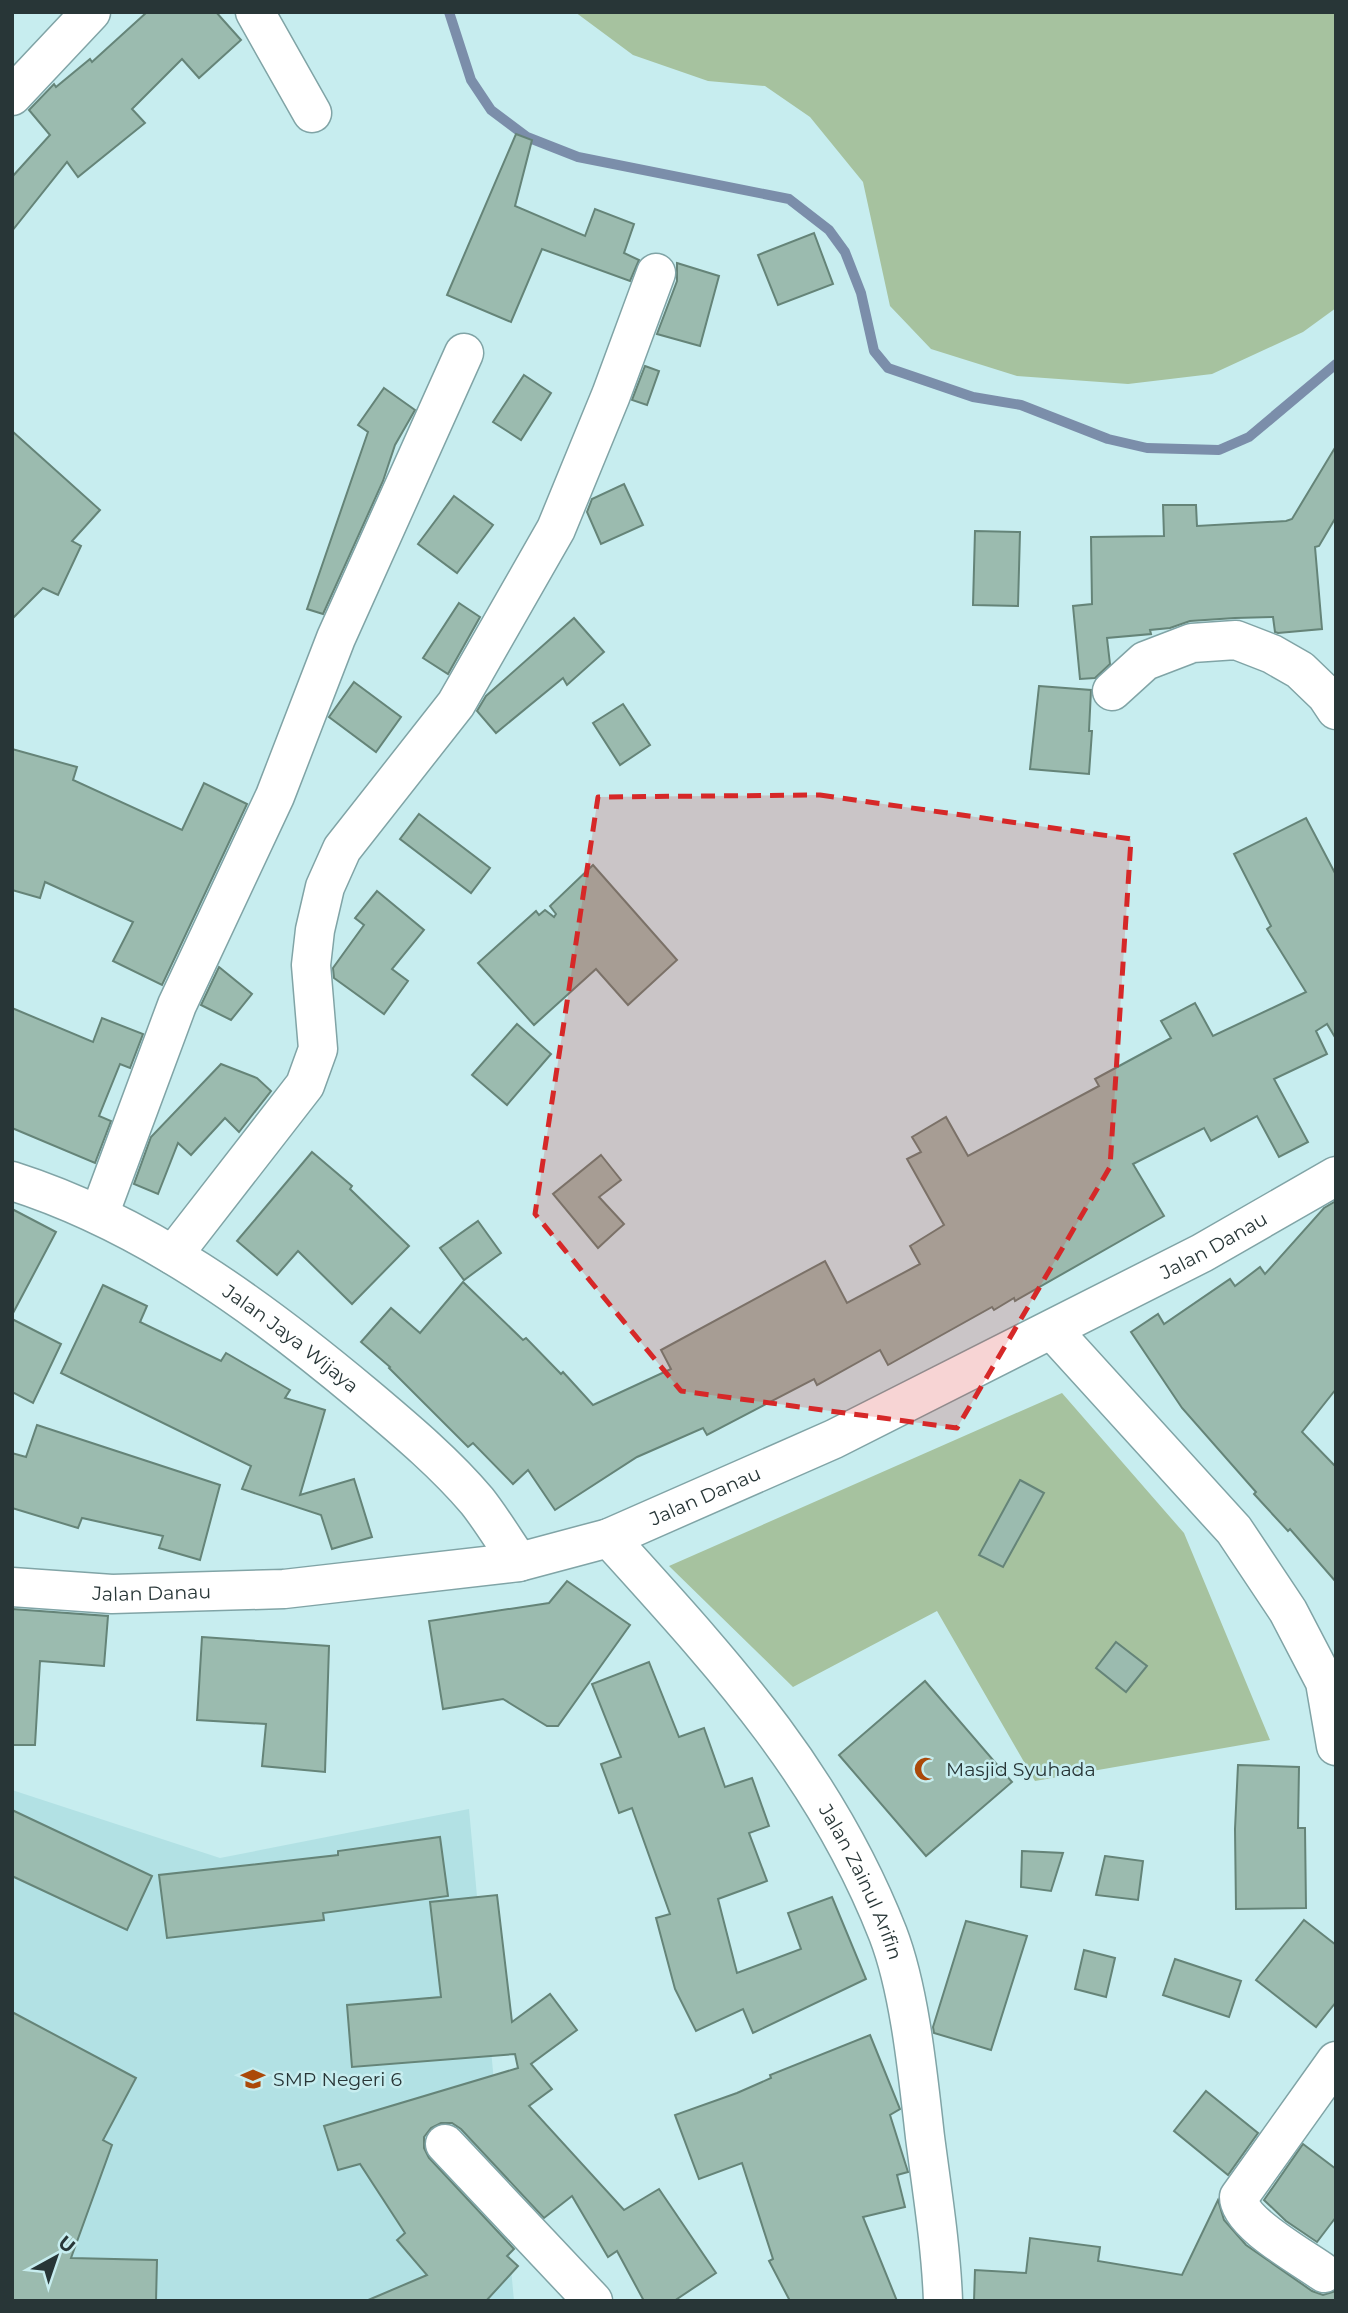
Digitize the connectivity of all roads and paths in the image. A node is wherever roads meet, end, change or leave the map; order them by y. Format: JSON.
{"nodes":[{"id":1,"x":91,"y":12,"type":"edge"},
{"id":2,"x":255,"y":12,"type":"edge"},
{"id":3,"x":12,"y":96,"type":"edge"},
{"id":4,"x":312,"y":113,"type":"dead end"},
{"id":5,"x":656,"y":273,"type":"dead end"},
{"id":6,"x":464,"y":353,"type":"dead end"},
{"id":7,"x":1112,"y":691,"type":"dead end"},
{"id":8,"x":1336,"y":710,"type":"edge"},
{"id":9,"x":1336,"y":1176,"type":"edge"},
{"id":10,"x":12,"y":1181,"type":"edge"},
{"id":11,"x":99,"y":1215,"type":"junction"},
{"id":12,"x":173,"y":1255,"type":"junction"},
{"id":13,"x":1052,"y":1330,"type":"junction"},
{"id":14,"x":609,"y":1538,"type":"junction"},
{"id":15,"x":519,"y":1562,"type":"junction"},
{"id":16,"x":12,"y":1587,"type":"edge"},
{"id":17,"x":1336,"y":1746,"type":"edge"},
{"id":18,"x":1336,"y":2061,"type":"edge"},
{"id":19,"x":445,"y":2144,"type":"dead end"},
{"id":20,"x":1324,"y":2273,"type":"dead end"},
{"id":21,"x":940,"y":2298,"type":"edge"},
{"id":22,"x":593,"y":2301,"type":"edge"}],
"edges":[{"from":1,"to":3,"type":"street"},
{"from":2,"to":4,"type":"street"},
{"from":5,"to":12,"type":"street"},
{"from":6,"to":11,"type":"street"},
{"from":7,"to":8,"type":"street"},
{"from":9,"to":13,"type":"street","name":"Jalan Danau"},
{"from":10,"to":11,"type":"street","name":"Jalan Jaya Wijaya"},
{"from":11,"to":12,"type":"street","name":"Jalan Jaya Wijaya"},
{"from":12,"to":15,"type":"street","name":"Jalan Jaya Wijaya"},
{"from":13,"to":14,"type":"street","name":"Jalan Danau"},
{"from":13,"to":17,"type":"street"},
{"from":14,"to":15,"type":"street","name":"Jalan Danau"},
{"from":14,"to":21,"type":"street","name":"Jalan Zainul Arifin"},
{"from":15,"to":16,"type":"street","name":"Jalan Danau"},
{"from":18,"to":20,"type":"street"},
{"from":19,"to":22,"type":"street"}]}
